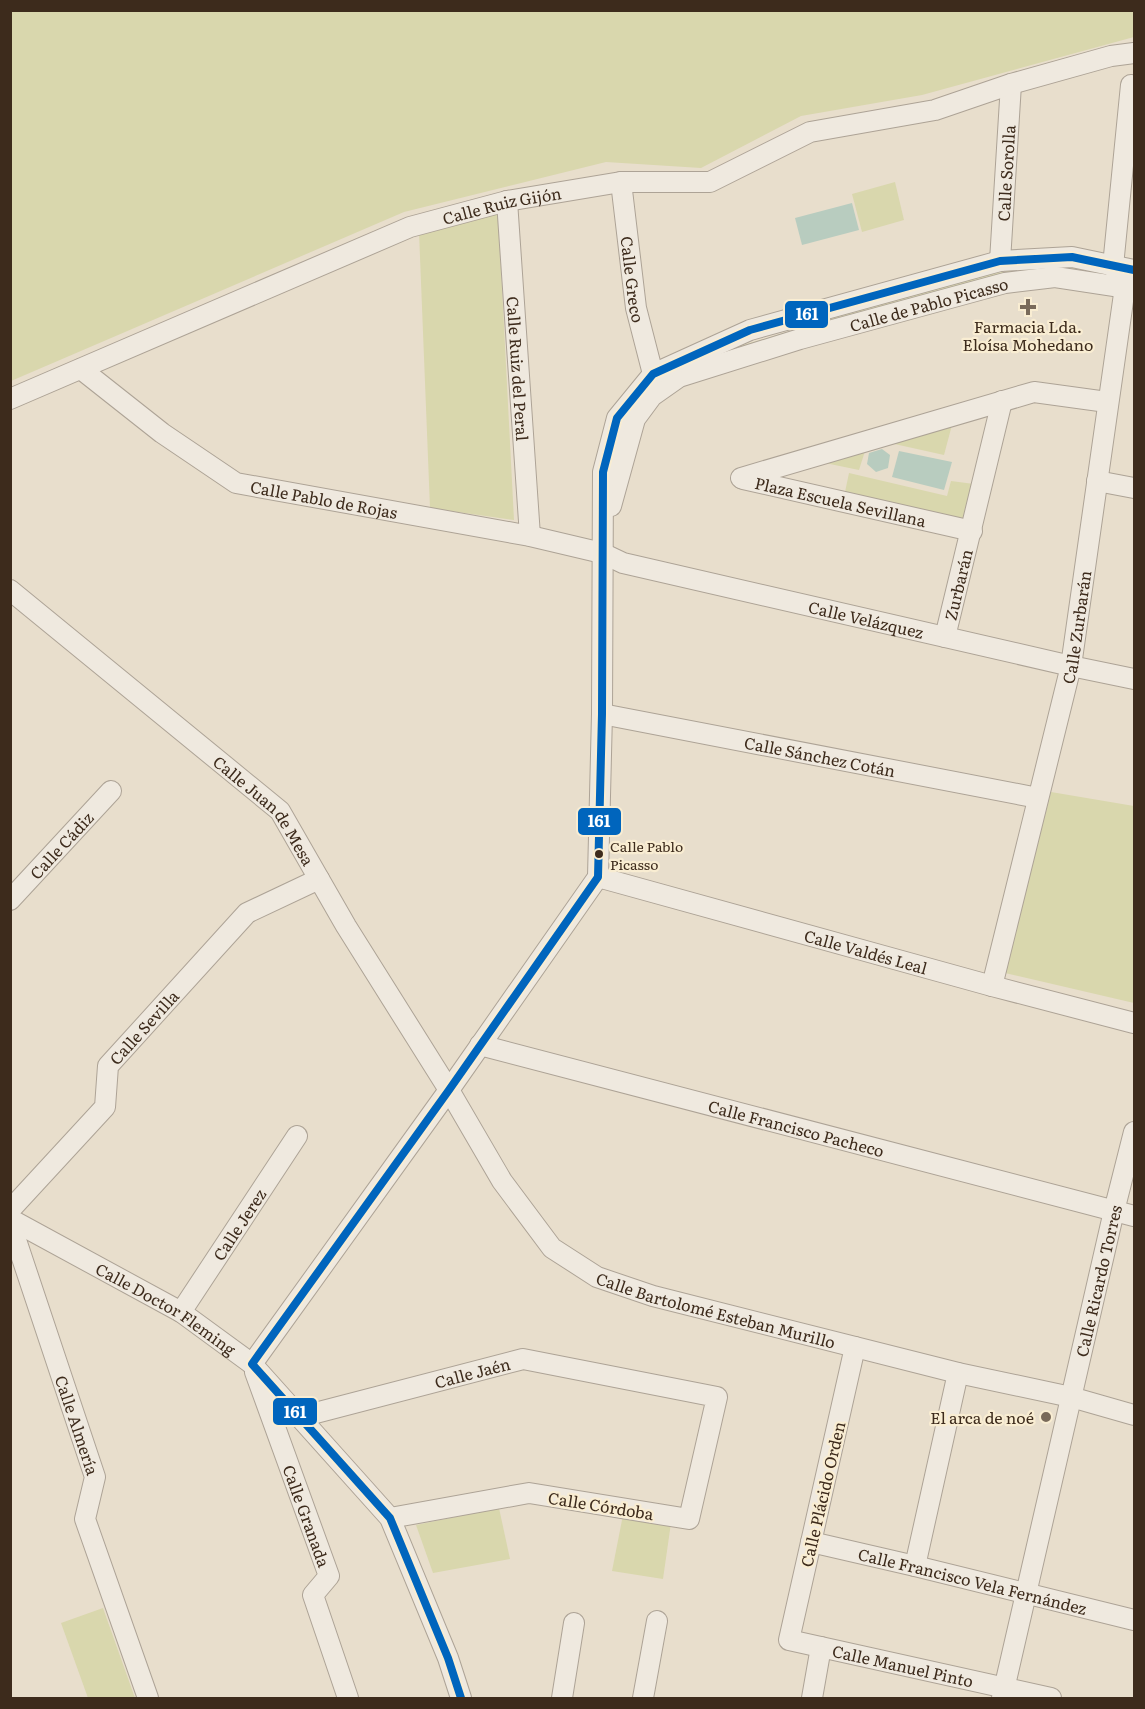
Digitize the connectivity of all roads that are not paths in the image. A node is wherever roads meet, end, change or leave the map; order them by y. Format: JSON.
{"nodes":[{"id":1,"x":1134,"y":53,"type":"edge"},
{"id":2,"x":1111,"y":56,"type":"junction"},
{"id":3,"x":1133,"y":83,"type":"edge"},
{"id":4,"x":1011,"y":84,"type":"junction"},
{"id":5,"x":621,"y":182,"type":"junction"},
{"id":6,"x":507,"y":201,"type":"junction"},
{"id":7,"x":1000,"y":261,"type":"junction"},
{"id":8,"x":1113,"y":266,"type":"junction"},
{"id":9,"x":1134,"y":270,"type":"edge"},
{"id":10,"x":1130,"y":288,"type":"edge"},
{"id":11,"x":81,"y":369,"type":"junction"},
{"id":12,"x":653,"y":374,"type":"junction"},
{"id":13,"x":10,"y":399,"type":"edge"},
{"id":14,"x":1002,"y":400,"type":"junction"},
{"id":15,"x":1107,"y":402,"type":"junction"},
{"id":16,"x":1097,"y":481,"type":"junction"},
{"id":17,"x":1134,"y":488,"type":"edge"},
{"id":18,"x":972,"y":531,"type":"junction"},
{"id":19,"x":530,"y":536,"type":"junction"},
{"id":20,"x":602,"y":553,"type":"junction"},
{"id":21,"x":10,"y":590,"type":"edge"},
{"id":22,"x":945,"y":637,"type":"junction"},
{"id":23,"x":1071,"y":666,"type":"junction"},
{"id":24,"x":1134,"y":679,"type":"edge"},
{"id":25,"x":602,"y":714,"type":"junction"},
{"id":26,"x":111,"y":791,"type":"dead end"},
{"id":27,"x":1038,"y":798,"type":"junction"},
{"id":28,"x":598,"y":877,"type":"junction"},
{"id":29,"x":319,"y":879,"type":"junction"},
{"id":30,"x":10,"y":900,"type":"edge"},
{"id":31,"x":992,"y":986,"type":"junction"},
{"id":32,"x":1134,"y":1023,"type":"edge"},
{"id":33,"x":480,"y":1045,"type":"junction"},
{"id":34,"x":449,"y":1090,"type":"junction"},
{"id":35,"x":1134,"y":1132,"type":"edge"},
{"id":36,"x":297,"y":1136,"type":"dead end"},
{"id":37,"x":10,"y":1210,"type":"edge"},
{"id":38,"x":1114,"y":1211,"type":"junction"},
{"id":39,"x":1134,"y":1216,"type":"edge"},
{"id":40,"x":10,"y":1220,"type":"edge"},
{"id":41,"x":181,"y":1312,"type":"junction"},
{"id":42,"x":855,"y":1347,"type":"junction"},
{"id":43,"x":252,"y":1364,"type":"junction"},
{"id":44,"x":958,"y":1372,"type":"junction"},
{"id":45,"x":717,"y":1396,"type":"joint"},
{"id":46,"x":1071,"y":1397,"type":"junction"},
{"id":47,"x":1134,"y":1415,"type":"edge"},
{"id":48,"x":300,"y":1417,"type":"junction"},
{"id":49,"x":390,"y":1518,"type":"junction"},
{"id":50,"x":811,"y":1542,"type":"junction"},
{"id":51,"x":915,"y":1566,"type":"junction"},
{"id":52,"x":1026,"y":1593,"type":"junction"},
{"id":53,"x":1134,"y":1620,"type":"edge"},
{"id":54,"x":657,"y":1621,"type":"dead end"},
{"id":55,"x":574,"y":1623,"type":"dead end"},
{"id":56,"x":789,"y":1640,"type":"joint"},
{"id":57,"x":821,"y":1647,"type":"junction"},
{"id":58,"x":1003,"y":1693,"type":"edge"},
{"id":59,"x":148,"y":1698,"type":"edge"},
{"id":60,"x":348,"y":1698,"type":"edge"},
{"id":61,"x":461,"y":1698,"type":"edge"},
{"id":62,"x":562,"y":1698,"type":"edge"},
{"id":63,"x":643,"y":1698,"type":"edge"},
{"id":64,"x":812,"y":1698,"type":"edge"},
{"id":65,"x":1051,"y":1698,"type":"edge"}],
"edges":[{"from":1,"to":2,"type":"street","name":"Calle Ruiz Gijón"},
{"from":2,"to":3,"type":"street"},
{"from":2,"to":4,"type":"street","name":"Calle Ruiz Gijón"},
{"from":3,"to":8,"type":"street"},
{"from":4,"to":5,"type":"street","name":"Calle Ruiz Gijón"},
{"from":4,"to":7,"type":"street","name":"Calle Sorolla"},
{"from":5,"to":6,"type":"street","name":"Calle Ruiz Gijón"},
{"from":5,"to":12,"type":"street","name":"Calle Greco"},
{"from":6,"to":11,"type":"street","name":"Calle Ruiz Gijón"},
{"from":6,"to":19,"type":"street","name":"Calle Ruiz del Peral"},
{"from":7,"to":8,"type":"street","name":"Calle de Pablo Picasso"},
{"from":7,"to":12,"type":"street","name":"Calle de Pablo Picasso"},
{"from":8,"to":9,"type":"street","name":"Calle de Pablo Picasso"},
{"from":8,"to":10,"type":"street"},
{"from":10,"to":15,"type":"street","name":"Calle Zurbarán"},
{"from":10,"to":20,"type":"street","name":"Calle de Pablo Picasso"},
{"from":11,"to":13,"type":"street","name":"Calle Ruiz Gijón"},
{"from":11,"to":19,"type":"street","name":"Calle Pablo de Rojas"},
{"from":12,"to":20,"type":"street","name":"Calle de Pablo Picasso"},
{"from":14,"to":15,"type":"street","name":"Plaza Escuela Sevillana"},
{"from":14,"to":18,"type":"street"},
{"from":14,"to":18,"type":"street","name":"Plaza Escuela Sevillana"},
{"from":15,"to":16,"type":"street","name":"Calle Zurbarán"},
{"from":16,"to":17,"type":"street"},
{"from":16,"to":23,"type":"street","name":"Calle Zurbarán"},
{"from":18,"to":22,"type":"street","name":"Zurbarán"},
{"from":19,"to":20,"type":"street","name":"Calle Pablo de Rojas"},
{"from":20,"to":22,"type":"street","name":"Calle Velázquez"},
{"from":20,"to":25,"type":"street","name":"Calle de Pablo Picasso"},
{"from":21,"to":29,"type":"street","name":"Calle Juan de Mesa"},
{"from":22,"to":23,"type":"street","name":"Calle Velázquez"},
{"from":23,"to":24,"type":"street","name":"Calle Velázquez"},
{"from":23,"to":27,"type":"street","name":"Calle Zurbarán"},
{"from":25,"to":27,"type":"street","name":"Calle Sánchez Cotán"},
{"from":25,"to":28,"type":"street","name":"Calle de Pablo Picasso"},
{"from":26,"to":30,"type":"street","name":"Calle Cádiz"},
{"from":27,"to":31,"type":"street","name":"Calle Zurbarán"},
{"from":28,"to":31,"type":"street","name":"Calle Valdés Leal"},
{"from":28,"to":33,"type":"street"},
{"from":29,"to":34,"type":"street","name":"Calle Juan de Mesa"},
{"from":29,"to":37,"type":"street","name":"Calle Sevilla"},
{"from":31,"to":32,"type":"street","name":"Calle Valdés Leal"},
{"from":33,"to":34,"type":"street"},
{"from":33,"to":38,"type":"street","name":"Calle Francisco Pacheco"},
{"from":34,"to":42,"type":"street","name":"Calle Bartolomé Esteban Murillo"},
{"from":34,"to":43,"type":"street"},
{"from":35,"to":38,"type":"street","name":"Calle Ricardo Torres"},
{"from":36,"to":41,"type":"street","name":"Calle Jerez"},
{"from":38,"to":39,"type":"street","name":"Calle Francisco Pacheco"},
{"from":38,"to":46,"type":"street","name":"Calle Ricardo Torres"},
{"from":40,"to":41,"type":"street","name":"Calle Doctor Fleming"},
{"from":40,"to":59,"type":"street","name":"Calle Almería"},
{"from":41,"to":43,"type":"street","name":"Calle Doctor Fleming"},
{"from":42,"to":44,"type":"street","name":"Calle Bartolomé Esteban Murillo"},
{"from":42,"to":50,"type":"street","name":"Calle Plácido Orden"},
{"from":43,"to":48,"type":"street","name":"Calle Doctor Fleming"},
{"from":43,"to":60,"type":"street","name":"Calle Granada"},
{"from":44,"to":46,"type":"street","name":"Calle Bartolomé Esteban Murillo"},
{"from":44,"to":51,"type":"street"},
{"from":45,"to":48,"type":"street","name":"Calle Jaén"},
{"from":45,"to":49,"type":"street","name":"Calle Córdoba"},
{"from":46,"to":47,"type":"street","name":"Calle Bartolomé Esteban Murillo"},
{"from":46,"to":52,"type":"street","name":"Calle Ricardo Torres"},
{"from":48,"to":49,"type":"street","name":"Calle Doctor Fleming"},
{"from":49,"to":61,"type":"street","name":"Calle Doctor Fleming"},
{"from":50,"to":51,"type":"street","name":"Calle Francisco Vela Fernández"},
{"from":50,"to":56,"type":"street","name":"Calle Plácido Orden"},
{"from":51,"to":52,"type":"street","name":"Calle Francisco Vela Fernández"},
{"from":52,"to":53,"type":"street","name":"Calle Francisco Vela Fernández"},
{"from":52,"to":58,"type":"street","name":"Calle Ricardo Torres"},
{"from":54,"to":63,"type":"street"},
{"from":55,"to":62,"type":"street"},
{"from":56,"to":57,"type":"street","name":"Calle Manuel Pinto"},
{"from":57,"to":58,"type":"street","name":"Calle Manuel Pinto"},
{"from":57,"to":64,"type":"street"},
{"from":58,"to":65,"type":"street","name":"Calle Manuel Pinto"}]}
